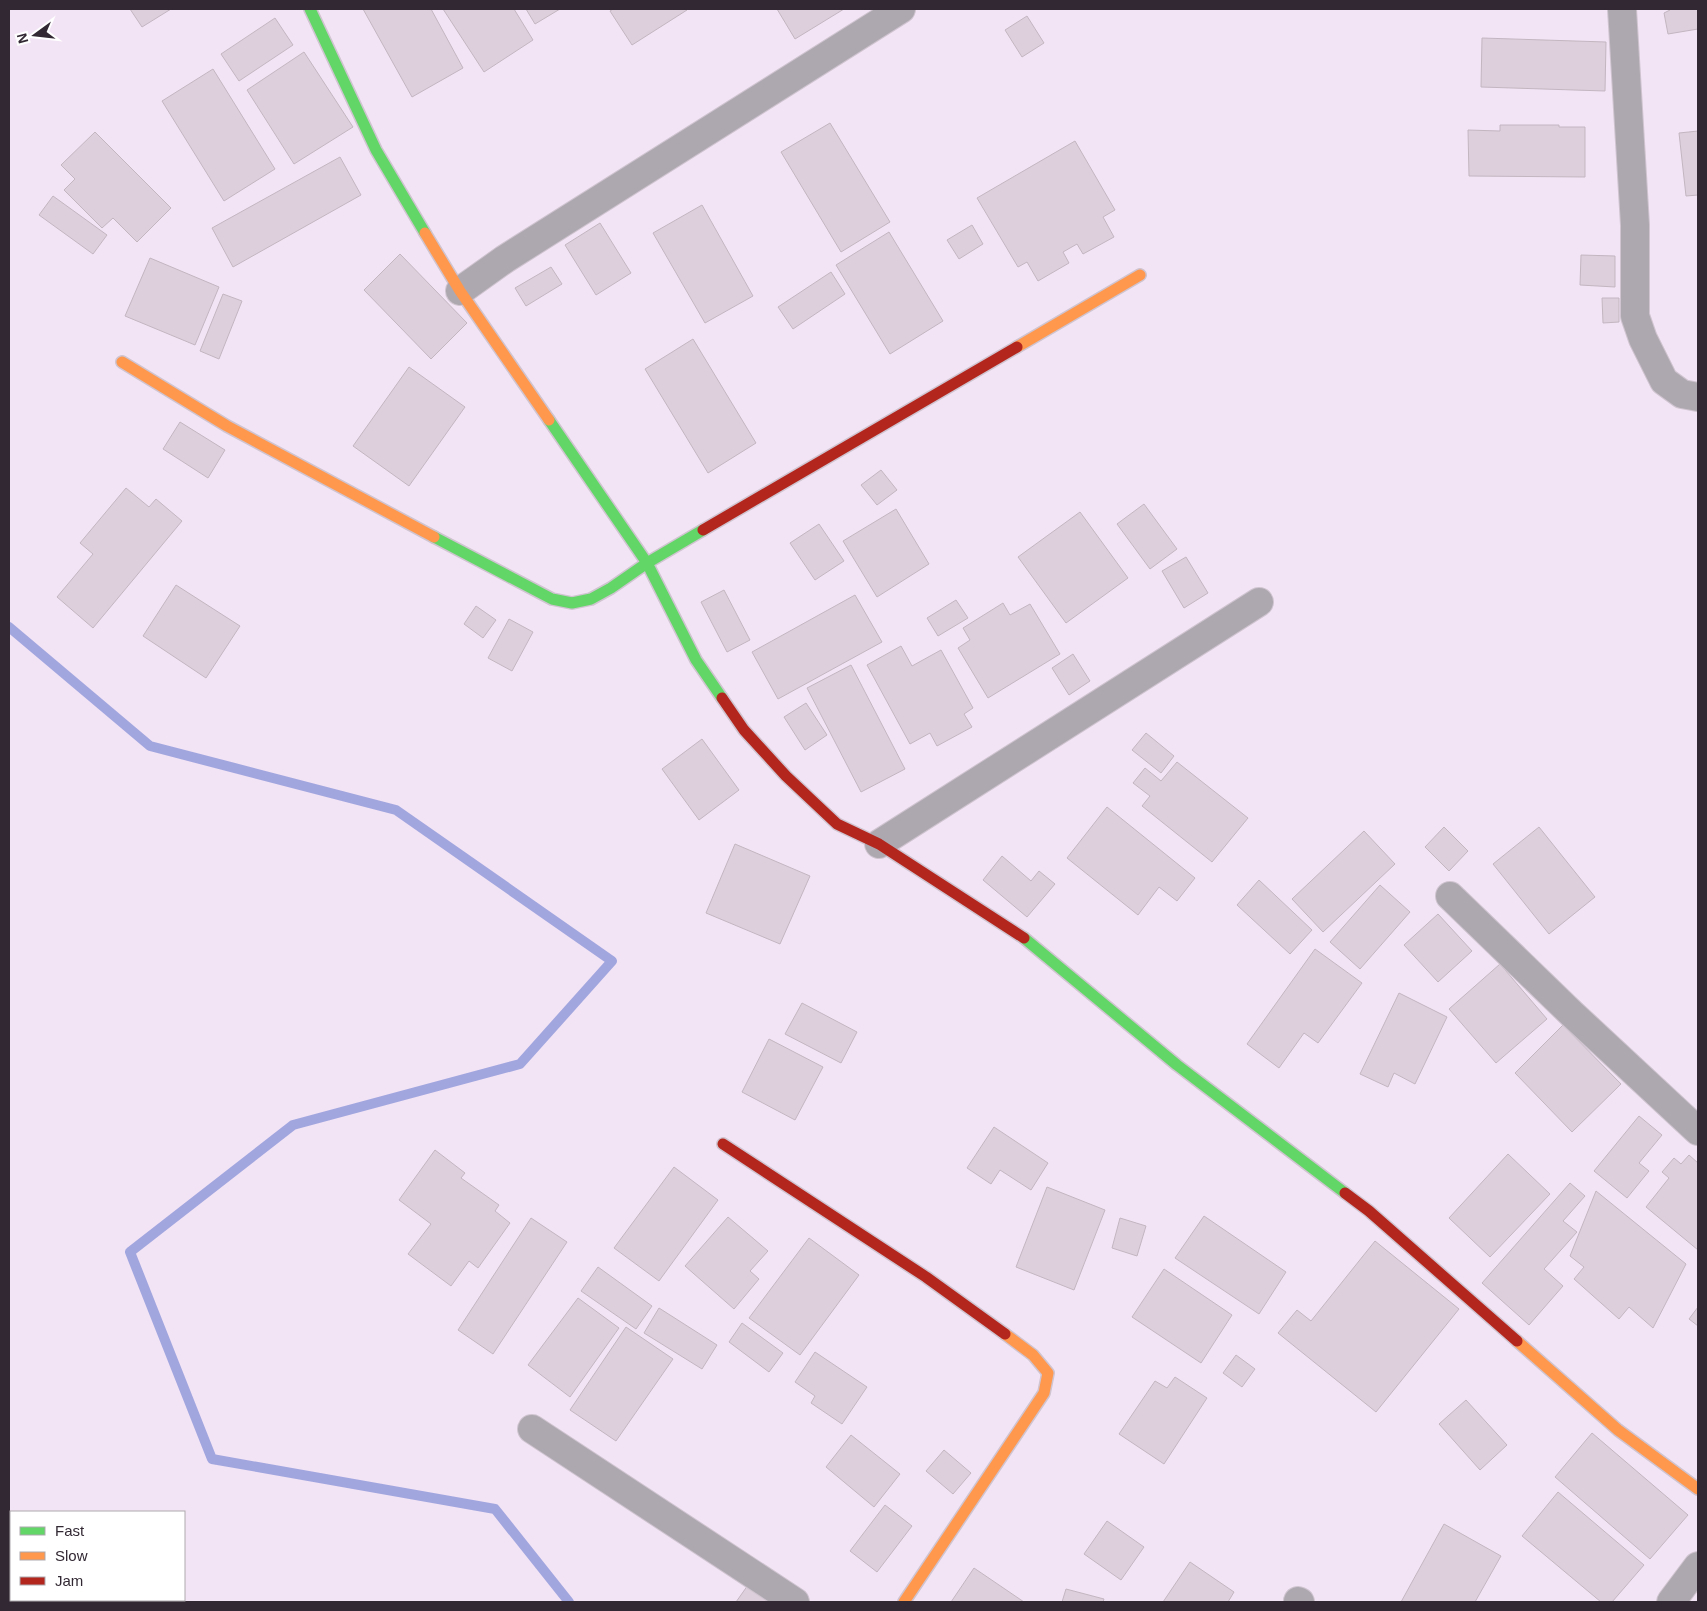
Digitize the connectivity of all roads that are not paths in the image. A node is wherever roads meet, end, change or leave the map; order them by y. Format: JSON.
{"nodes":[{"id":1,"x":310,"y":9,"type":"edge"},
{"id":2,"x":901,"y":9,"type":"edge"},
{"id":3,"x":1622,"y":9,"type":"edge"},
{"id":4,"x":1140,"y":275,"type":"dead end"},
{"id":5,"x":460,"y":291,"type":"junction"},
{"id":6,"x":122,"y":362,"type":"dead end"},
{"id":7,"x":1698,"y":397,"type":"edge"},
{"id":8,"x":647,"y":563,"type":"junction"},
{"id":9,"x":1259,"y":602,"type":"dead end"},
{"id":10,"x":879,"y":844,"type":"junction"},
{"id":11,"x":1450,"y":896,"type":"dead end"},
{"id":12,"x":1698,"y":1131,"type":"edge"},
{"id":13,"x":723,"y":1144,"type":"dead end"},
{"id":14,"x":532,"y":1429,"type":"dead end"},
{"id":15,"x":1698,"y":1489,"type":"edge"},
{"id":16,"x":1698,"y":1566,"type":"edge"},
{"id":17,"x":1682,"y":1598,"type":"edge"},
{"id":18,"x":795,"y":1602,"type":"edge"},
{"id":19,"x":904,"y":1602,"type":"edge"}],
"edges":[{"from":1,"to":5,"type":"street"},
{"from":2,"to":5,"type":"street"},
{"from":3,"to":7,"type":"street"},
{"from":4,"to":8,"type":"street"},
{"from":5,"to":8,"type":"street"},
{"from":6,"to":8,"type":"street"},
{"from":8,"to":10,"type":"street"},
{"from":9,"to":10,"type":"street"},
{"from":10,"to":15,"type":"street"},
{"from":11,"to":12,"type":"street"},
{"from":13,"to":19,"type":"street"},
{"from":14,"to":18,"type":"street"},
{"from":16,"to":17,"type":"street"}]}
